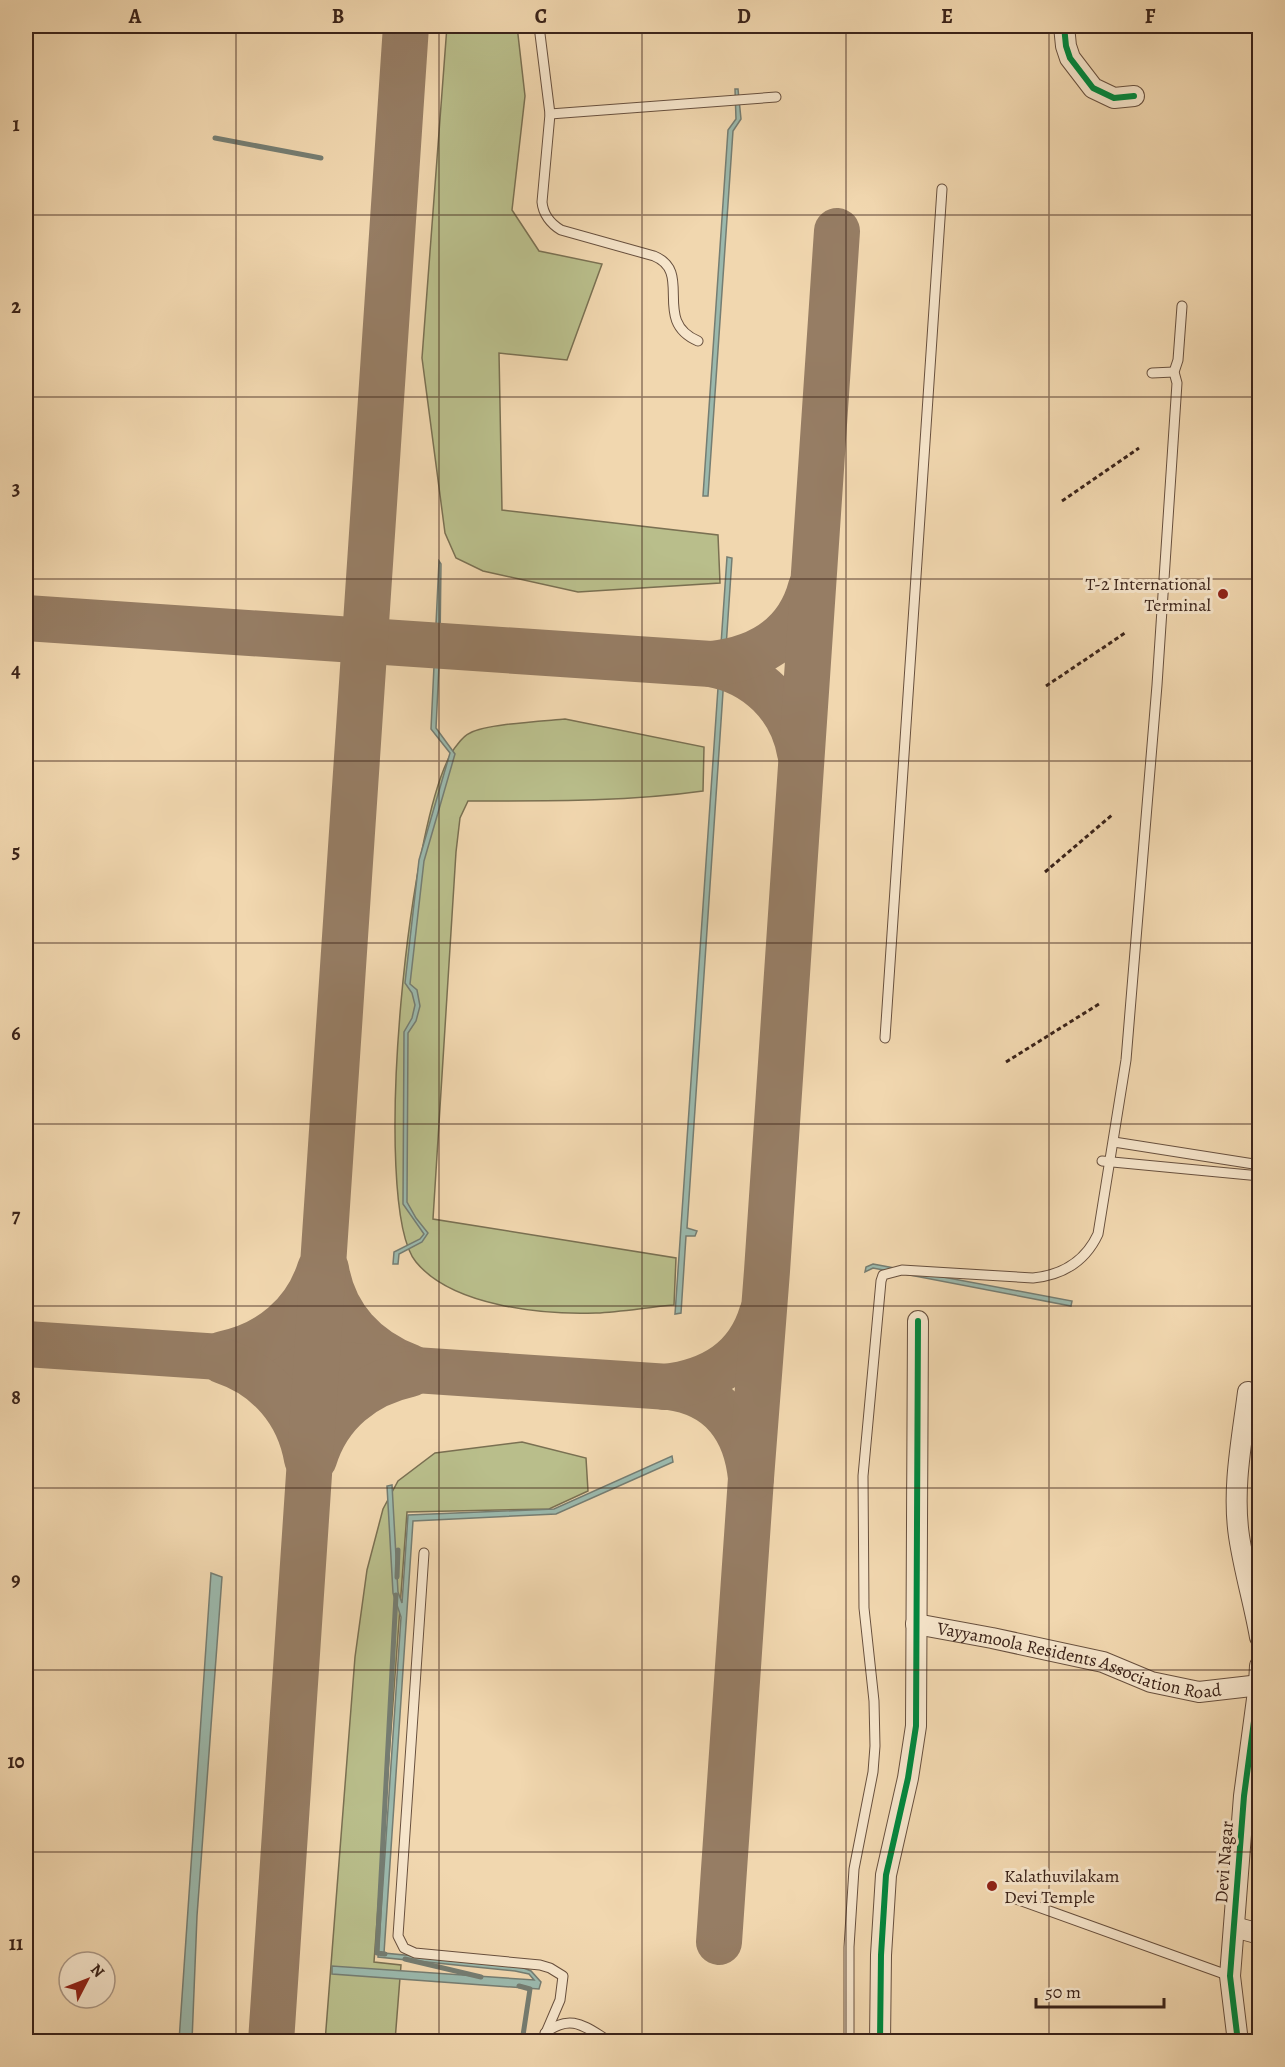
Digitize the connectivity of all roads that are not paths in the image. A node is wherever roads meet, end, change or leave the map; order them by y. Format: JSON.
{"nodes":[{"id":1,"x":539,"y":26,"type":"edge"},
{"id":2,"x":1064,"y":26,"type":"edge"},
{"id":3,"x":1134,"y":96,"type":"dead end"},
{"id":4,"x":776,"y":97,"type":"dead end"},
{"id":5,"x":550,"y":114,"type":"junction"},
{"id":6,"x":942,"y":189,"type":"dead end"},
{"id":7,"x":1182,"y":306,"type":"dead end"},
{"id":8,"x":698,"y":341,"type":"dead end"},
{"id":9,"x":1174,"y":372,"type":"junction"},
{"id":10,"x":1152,"y":373,"type":"dead end"},
{"id":11,"x":885,"y":1038,"type":"dead end"},
{"id":12,"x":1114,"y":1142,"type":"dead end"},
{"id":13,"x":1106,"y":1161,"type":"junction"},
{"id":14,"x":1260,"y":1165,"type":"edge"},
{"id":15,"x":1260,"y":1176,"type":"edge"},
{"id":16,"x":918,"y":1321,"type":"dead end"},
{"id":17,"x":1248,"y":1392,"type":"dead end"},
{"id":18,"x":424,"y":1553,"type":"dead end"},
{"id":19,"x":916,"y":1624,"type":"junction"},
{"id":20,"x":1260,"y":1637,"type":"edge"},
{"id":21,"x":1260,"y":1666,"type":"edge"},
{"id":22,"x":1259,"y":1684,"type":"edge"},
{"id":23,"x":1016,"y":1899,"type":"dead end"},
{"id":24,"x":1234,"y":1928,"type":"junction"},
{"id":25,"x":1260,"y":1934,"type":"edge"},
{"id":26,"x":1230,"y":1976,"type":"junction"},
{"id":27,"x":543,"y":2038,"type":"edge"},
{"id":28,"x":611,"y":2042,"type":"edge"},
{"id":29,"x":849,"y":2042,"type":"edge"},
{"id":30,"x":880,"y":2042,"type":"edge"},
{"id":31,"x":1238,"y":2042,"type":"edge"}],
"edges":[{"from":1,"to":5,"type":"lane"},
{"from":2,"to":3,"type":"street"},
{"from":4,"to":5,"type":"lane"},
{"from":5,"to":8,"type":"lane"},
{"from":6,"to":11,"type":"lane"},
{"from":7,"to":9,"type":"lane"},
{"from":9,"to":10,"type":"lane"},
{"from":9,"to":13,"type":"lane"},
{"from":12,"to":14,"type":"lane"},
{"from":13,"to":15,"type":"lane"},
{"from":13,"to":29,"type":"lane"},
{"from":16,"to":19,"type":"street","name":"Vayyamoola Residents Association Road"},
{"from":17,"to":20,"type":"street"},
{"from":18,"to":27,"type":"lane"},
{"from":19,"to":22,"type":"street","name":"Vayyamoola Residents Association Road"},
{"from":19,"to":30,"type":"street"},
{"from":21,"to":22,"type":"street","name":"Devi Nagar"},
{"from":22,"to":24,"type":"street","name":"Devi Nagar"},
{"from":23,"to":26,"type":"lane"},
{"from":24,"to":25,"type":"street"},
{"from":24,"to":26,"type":"street","name":"Devi Nagar"},
{"from":26,"to":31,"type":"street","name":"Devi Nagar"},
{"from":27,"to":28,"type":"lane"}]}
